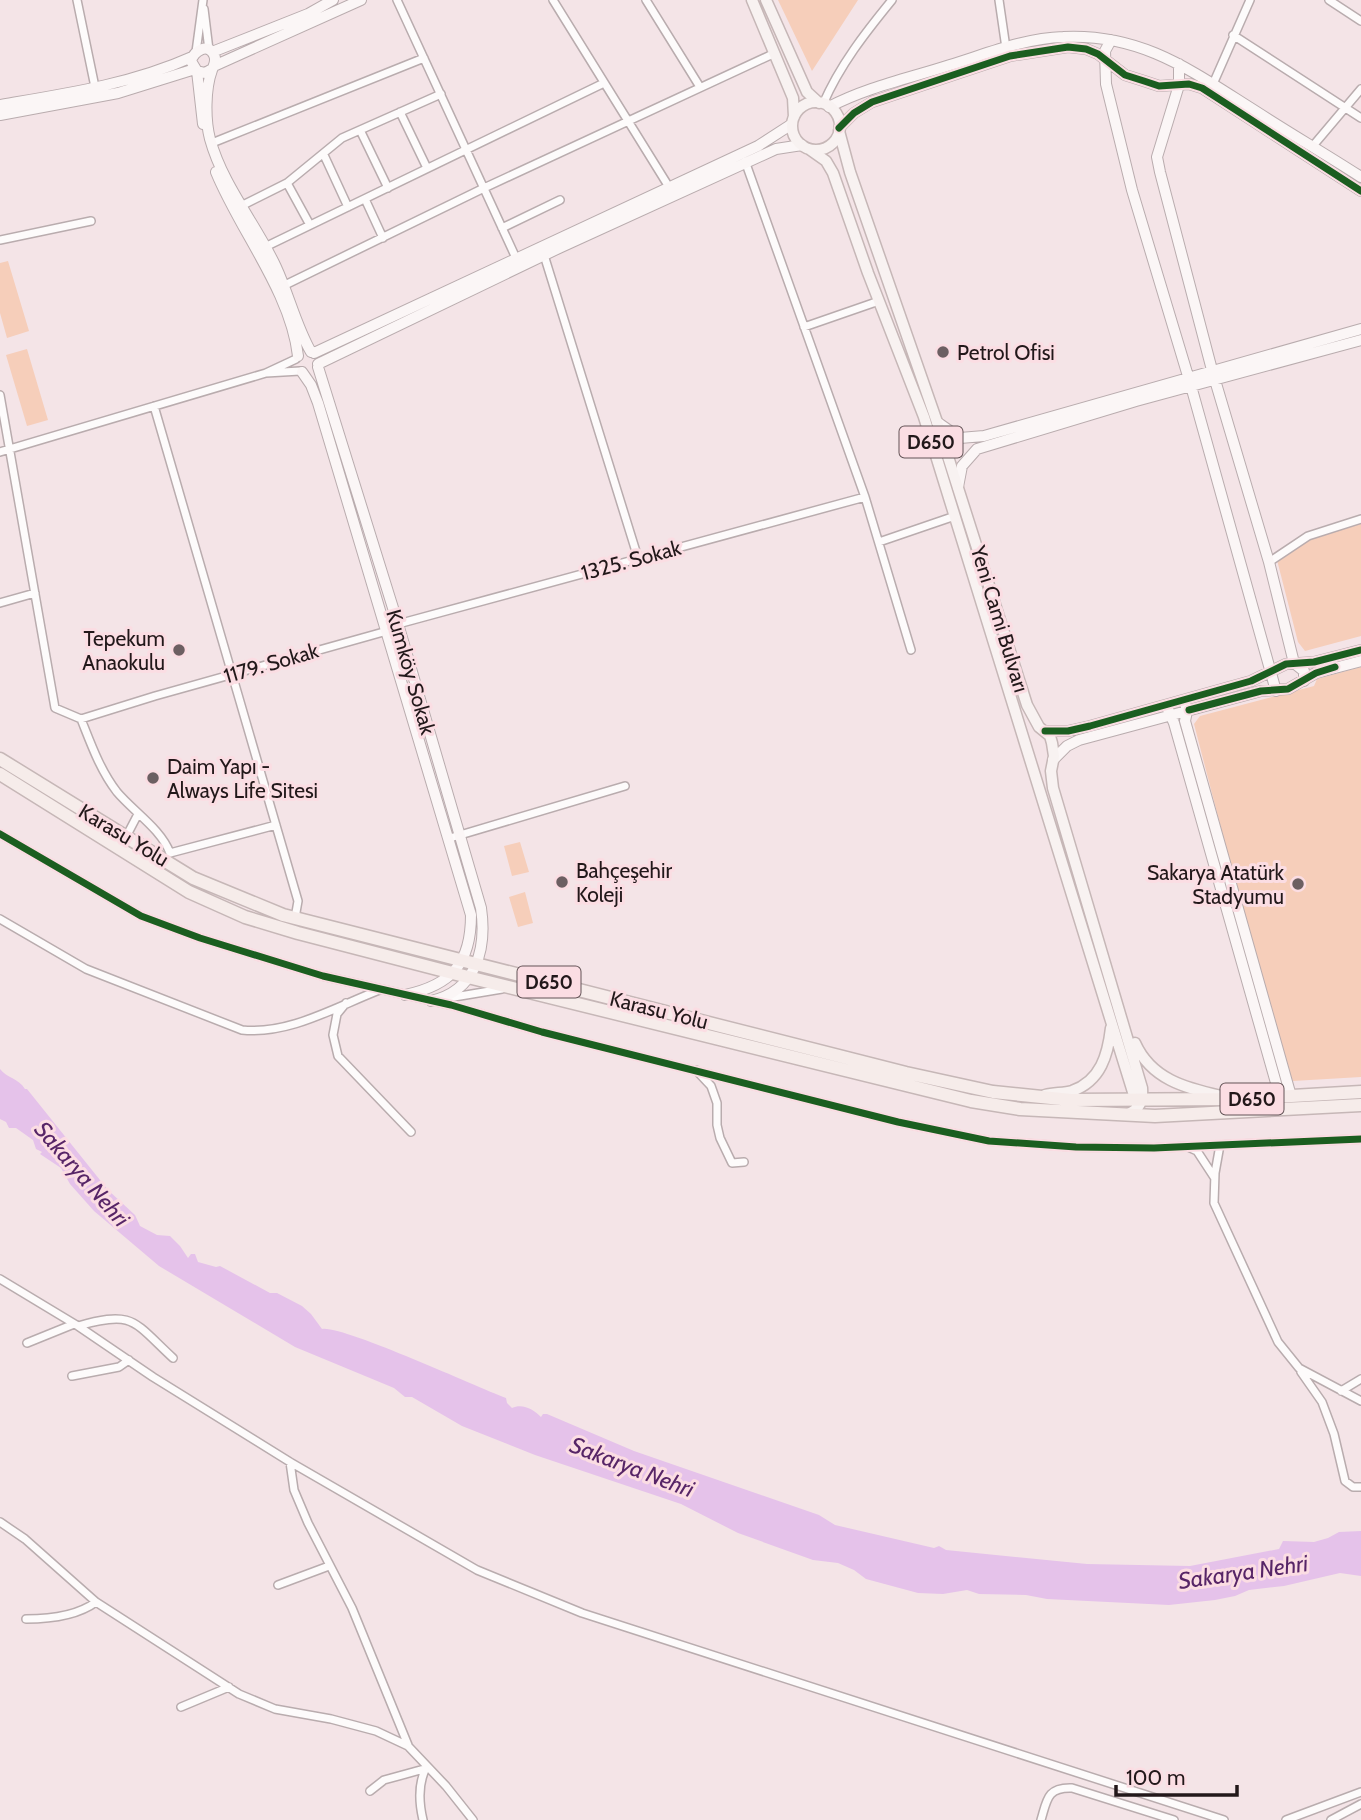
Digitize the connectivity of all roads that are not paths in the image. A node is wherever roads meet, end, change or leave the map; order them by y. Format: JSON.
{"nodes":[{"id":1,"x":77,"y":0,"type":"edge"},
{"id":2,"x":203,"y":0,"type":"edge"},
{"id":3,"x":333,"y":0,"type":"edge"},
{"id":4,"x":361,"y":0,"type":"edge"},
{"id":5,"x":397,"y":0,"type":"edge"},
{"id":6,"x":553,"y":0,"type":"edge"},
{"id":7,"x":646,"y":0,"type":"edge"},
{"id":8,"x":752,"y":0,"type":"edge"},
{"id":9,"x":766,"y":0,"type":"edge"},
{"id":10,"x":892,"y":0,"type":"edge"},
{"id":11,"x":999,"y":0,"type":"edge"},
{"id":12,"x":1250,"y":0,"type":"edge"},
{"id":13,"x":1329,"y":0,"type":"edge"},
{"id":14,"x":1361,"y":21,"type":"edge"},
{"id":15,"x":1233,"y":35,"type":"junction"},
{"id":16,"x":1111,"y":40,"type":"junction"},
{"id":17,"x":1006,"y":48,"type":"junction"},
{"id":18,"x":210,"y":51,"type":"junction"},
{"id":19,"x":775,"y":53,"type":"junction"},
{"id":20,"x":194,"y":54,"type":"junction"},
{"id":21,"x":424,"y":58,"type":"junction"},
{"id":22,"x":1104,"y":60,"type":"junction"},
{"id":23,"x":1180,"y":64,"type":"junction"},
{"id":24,"x":213,"y":68,"type":"junction"},
{"id":25,"x":196,"y":70,"type":"junction"},
{"id":26,"x":604,"y":83,"type":"junction"},
{"id":27,"x":1213,"y":84,"type":"junction"},
{"id":28,"x":1179,"y":85,"type":"junction"},
{"id":29,"x":95,"y":87,"type":"junction"},
{"id":30,"x":700,"y":87,"type":"junction"},
{"id":31,"x":1361,"y":89,"type":"edge"},
{"id":32,"x":441,"y":94,"type":"junction"},
{"id":33,"x":0,"y":105,"type":"edge"},
{"id":34,"x":824,"y":105,"type":"junction"},
{"id":35,"x":1345,"y":107,"type":"junction"},
{"id":36,"x":400,"y":112,"type":"junction"},
{"id":37,"x":0,"y":116,"type":"edge"},
{"id":38,"x":1361,"y":118,"type":"edge"},
{"id":39,"x":628,"y":121,"type":"junction"},
{"id":40,"x":793,"y":121,"type":"junction"},
{"id":41,"x":839,"y":129,"type":"junction"},
{"id":42,"x":360,"y":130,"type":"junction"},
{"id":43,"x":212,"y":143,"type":"junction"},
{"id":44,"x":805,"y":147,"type":"junction"},
{"id":45,"x":1312,"y":147,"type":"junction"},
{"id":46,"x":466,"y":149,"type":"junction"},
{"id":47,"x":324,"y":155,"type":"junction"},
{"id":48,"x":744,"y":159,"type":"junction"},
{"id":49,"x":427,"y":169,"type":"junction"},
{"id":50,"x":1361,"y":177,"type":"edge"},
{"id":51,"x":287,"y":183,"type":"junction"},
{"id":52,"x":669,"y":187,"type":"junction"},
{"id":53,"x":388,"y":188,"type":"junction"},
{"id":54,"x":484,"y":188,"type":"junction"},
{"id":55,"x":1361,"y":191,"type":"edge"},
{"id":56,"x":365,"y":199,"type":"junction"},
{"id":57,"x":560,"y":200,"type":"dead end"},
{"id":58,"x":241,"y":206,"type":"junction"},
{"id":59,"x":348,"y":207,"type":"junction"},
{"id":60,"x":91,"y":221,"type":"dead end"},
{"id":61,"x":310,"y":225,"type":"junction"},
{"id":62,"x":502,"y":228,"type":"junction"},
{"id":63,"x":383,"y":237,"type":"junction"},
{"id":64,"x":0,"y":240,"type":"edge"},
{"id":65,"x":265,"y":247,"type":"junction"},
{"id":66,"x":544,"y":255,"type":"junction"},
{"id":67,"x":516,"y":258,"type":"junction"},
{"id":68,"x":285,"y":285,"type":"junction"},
{"id":69,"x":879,"y":301,"type":"junction"},
{"id":70,"x":804,"y":327,"type":"junction"},
{"id":71,"x":1361,"y":329,"type":"edge"},
{"id":72,"x":1361,"y":340,"type":"edge"},
{"id":73,"x":312,"y":352,"type":"junction"},
{"id":74,"x":297,"y":358,"type":"junction"},
{"id":75,"x":318,"y":365,"type":"junction"},
{"id":76,"x":301,"y":372,"type":"junction"},
{"id":77,"x":266,"y":373,"type":"junction"},
{"id":78,"x":1214,"y":375,"type":"junction"},
{"id":79,"x":1189,"y":382,"type":"junction"},
{"id":80,"x":0,"y":395,"type":"edge"},
{"id":81,"x":154,"y":406,"type":"junction"},
{"id":82,"x":937,"y":422,"type":"junction"},
{"id":83,"x":10,"y":449,"type":"junction"},
{"id":84,"x":0,"y":452,"type":"edge"},
{"id":85,"x":958,"y":488,"type":"junction"},
{"id":86,"x":865,"y":497,"type":"junction"},
{"id":87,"x":955,"y":516,"type":"junction"},
{"id":88,"x":1361,"y":519,"type":"edge"},
{"id":89,"x":879,"y":542,"type":"junction"},
{"id":90,"x":638,"y":558,"type":"junction"},
{"id":91,"x":1269,"y":562,"type":"junction"},
{"id":92,"x":35,"y":593,"type":"junction"},
{"id":93,"x":0,"y":603,"type":"edge"},
{"id":94,"x":398,"y":624,"type":"junction"},
{"id":95,"x":387,"y":631,"type":"junction"},
{"id":96,"x":911,"y":650,"type":"dead end"},
{"id":97,"x":1361,"y":650,"type":"edge"},
{"id":98,"x":1361,"y":661,"type":"edge"},
{"id":99,"x":1294,"y":663,"type":"junction"},
{"id":100,"x":1271,"y":670,"type":"junction"},
{"id":101,"x":232,"y":674,"type":"junction"},
{"id":102,"x":1304,"y":681,"type":"junction"},
{"id":103,"x":1276,"y":691,"type":"junction"},
{"id":104,"x":1184,"y":700,"type":"junction"},
{"id":105,"x":1168,"y":710,"type":"junction"},
{"id":106,"x":1187,"y":711,"type":"junction"},
{"id":107,"x":81,"y":719,"type":"junction"},
{"id":108,"x":1045,"y":732,"type":"junction"},
{"id":109,"x":1029,"y":753,"type":"junction"},
{"id":110,"x":0,"y":759,"type":"edge"},
{"id":111,"x":1053,"y":760,"type":"junction"},
{"id":112,"x":0,"y":774,"type":"edge"},
{"id":113,"x":625,"y":786,"type":"dead end"},
{"id":114,"x":138,"y":814,"type":"junction"},
{"id":115,"x":276,"y":825,"type":"junction"},
{"id":116,"x":0,"y":834,"type":"edge"},
{"id":117,"x":126,"y":837,"type":"junction"},
{"id":118,"x":455,"y":837,"type":"junction"},
{"id":119,"x":171,"y":858,"type":"junction"},
{"id":120,"x":295,"y":918,"type":"junction"},
{"id":121,"x":0,"y":919,"type":"edge"},
{"id":122,"x":462,"y":961,"type":"junction"},
{"id":123,"x":476,"y":964,"type":"junction"},
{"id":124,"x":454,"y":973,"type":"junction"},
{"id":125,"x":468,"y":977,"type":"junction"},
{"id":126,"x":382,"y":989,"type":"junction"},
{"id":127,"x":516,"y":989,"type":"junction"},
{"id":128,"x":405,"y":995,"type":"junction"},
{"id":129,"x":447,"y":998,"type":"junction"},
{"id":130,"x":431,"y":1001,"type":"junction"},
{"id":131,"x":346,"y":1003,"type":"junction"},
{"id":132,"x":1120,"y":1011,"type":"junction"},
{"id":133,"x":1112,"y":1022,"type":"junction"},
{"id":134,"x":695,"y":1070,"type":"junction"},
{"id":135,"x":1361,"y":1092,"type":"edge"},
{"id":136,"x":1030,"y":1097,"type":"junction"},
{"id":137,"x":1285,"y":1097,"type":"junction"},
{"id":138,"x":1237,"y":1099,"type":"junction"},
{"id":139,"x":1136,"y":1105,"type":"junction"},
{"id":140,"x":1361,"y":1105,"type":"edge"},
{"id":141,"x":411,"y":1132,"type":"dead end"},
{"id":142,"x":1361,"y":1139,"type":"edge"},
{"id":143,"x":1220,"y":1145,"type":"junction"},
{"id":144,"x":1188,"y":1147,"type":"junction"},
{"id":145,"x":744,"y":1163,"type":"dead end"},
{"id":146,"x":1214,"y":1177,"type":"junction"},
{"id":147,"x":0,"y":1279,"type":"edge"},
{"id":148,"x":76,"y":1325,"type":"junction"},
{"id":149,"x":27,"y":1343,"type":"dead end"},
{"id":150,"x":173,"y":1358,"type":"dead end"},
{"id":151,"x":129,"y":1360,"type":"junction"},
{"id":152,"x":1299,"y":1368,"type":"junction"},
{"id":153,"x":72,"y":1376,"type":"dead end"},
{"id":154,"x":1361,"y":1379,"type":"edge"},
{"id":155,"x":1340,"y":1391,"type":"junction"},
{"id":156,"x":1361,"y":1401,"type":"edge"},
{"id":157,"x":290,"y":1462,"type":"junction"},
{"id":158,"x":1361,"y":1487,"type":"edge"},
{"id":159,"x":0,"y":1522,"type":"edge"},
{"id":160,"x":329,"y":1566,"type":"junction"},
{"id":161,"x":278,"y":1585,"type":"dead end"},
{"id":162,"x":96,"y":1602,"type":"junction"},
{"id":163,"x":26,"y":1619,"type":"dead end"},
{"id":164,"x":229,"y":1687,"type":"junction"},
{"id":165,"x":181,"y":1707,"type":"dead end"},
{"id":166,"x":408,"y":1746,"type":"junction"},
{"id":167,"x":426,"y":1768,"type":"junction"},
{"id":168,"x":370,"y":1791,"type":"dead end"},
{"id":169,"x":1361,"y":1792,"type":"edge"},
{"id":170,"x":1361,"y":1804,"type":"edge"},
{"id":171,"x":423,"y":1820,"type":"edge"},
{"id":172,"x":473,"y":1820,"type":"edge"},
{"id":173,"x":1041,"y":1820,"type":"edge"},
{"id":174,"x":1174,"y":1820,"type":"edge"},
{"id":175,"x":1224,"y":1820,"type":"edge"},
{"id":176,"x":1286,"y":1820,"type":"edge"},
{"id":177,"x":1331,"y":1820,"type":"edge"}],
"edges":[{"from":1,"to":29,"type":"street"},
{"from":2,"to":18,"type":"street"},
{"from":2,"to":20,"type":"street"},
{"from":3,"to":18,"type":"street"},
{"from":4,"to":24,"type":"street"},
{"from":5,"to":21,"type":"street"},
{"from":6,"to":26,"type":"street"},
{"from":7,"to":30,"type":"street"},
{"from":8,"to":19,"type":"main road"},
{"from":9,"to":34,"type":"main road"},
{"from":10,"to":34,"type":"street"},
{"from":11,"to":17,"type":"street"},
{"from":12,"to":15,"type":"street"},
{"from":13,"to":14,"type":"street"},
{"from":15,"to":27,"type":"street"},
{"from":15,"to":35,"type":"street"},
{"from":16,"to":17,"type":"street"},
{"from":16,"to":22,"type":"street"},
{"from":16,"to":23,"type":"street"},
{"from":17,"to":34,"type":"street"},
{"from":18,"to":20,"type":"street"},
{"from":18,"to":24,"type":"street"},
{"from":19,"to":30,"type":"street"},
{"from":19,"to":40,"type":"main road"},
{"from":20,"to":25,"type":"street"},
{"from":20,"to":29,"type":"street"},
{"from":21,"to":32,"type":"street"},
{"from":21,"to":43,"type":"street"},
{"from":22,"to":28,"type":"street"},
{"from":22,"to":41,"type":"street"},
{"from":22,"to":79,"type":"street"},
{"from":23,"to":27,"type":"street"},
{"from":23,"to":28,"type":"street"},
{"from":24,"to":25,"type":"street"},
{"from":24,"to":43,"type":"street"},
{"from":25,"to":37,"type":"street"},
{"from":25,"to":74,"type":"street"},
{"from":26,"to":39,"type":"street"},
{"from":26,"to":46,"type":"street"},
{"from":27,"to":45,"type":"street"},
{"from":28,"to":55,"type":"street"},
{"from":28,"to":78,"type":"street"},
{"from":29,"to":33,"type":"street"},
{"from":30,"to":39,"type":"street"},
{"from":31,"to":35,"type":"street"},
{"from":32,"to":36,"type":"street"},
{"from":32,"to":46,"type":"street"},
{"from":34,"to":40,"type":"main road"},
{"from":34,"to":41,"type":"main road"},
{"from":35,"to":38,"type":"street"},
{"from":35,"to":45,"type":"street"},
{"from":36,"to":42,"type":"street"},
{"from":36,"to":49,"type":"street"},
{"from":39,"to":52,"type":"street"},
{"from":39,"to":54,"type":"street"},
{"from":40,"to":44,"type":"main road"},
{"from":40,"to":48,"type":"street"},
{"from":41,"to":44,"type":"main road"},
{"from":41,"to":82,"type":"main road","name":"Yeni Cami Bulvarı"},
{"from":42,"to":47,"type":"street"},
{"from":42,"to":53,"type":"street"},
{"from":43,"to":58,"type":"street"},
{"from":44,"to":48,"type":"street"},
{"from":44,"to":69,"type":"main road","name":"Yeni Cami Bulvarı","number":"D650"},
{"from":45,"to":50,"type":"street"},
{"from":46,"to":49,"type":"street"},
{"from":46,"to":54,"type":"street"},
{"from":47,"to":51,"type":"street"},
{"from":47,"to":59,"type":"street"},
{"from":48,"to":52,"type":"street"},
{"from":48,"to":66,"type":"street"},
{"from":48,"to":70,"type":"street"},
{"from":49,"to":53,"type":"street"},
{"from":51,"to":58,"type":"street"},
{"from":51,"to":61,"type":"street"},
{"from":52,"to":67,"type":"street"},
{"from":53,"to":56,"type":"street"},
{"from":54,"to":62,"type":"street"},
{"from":54,"to":63,"type":"street"},
{"from":56,"to":59,"type":"street"},
{"from":56,"to":63,"type":"street"},
{"from":57,"to":62,"type":"street"},
{"from":58,"to":65,"type":"street"},
{"from":59,"to":61,"type":"street"},
{"from":60,"to":64,"type":"street"},
{"from":61,"to":65,"type":"street"},
{"from":62,"to":67,"type":"street"},
{"from":63,"to":68,"type":"street"},
{"from":65,"to":68,"type":"street"},
{"from":66,"to":75,"type":"street"},
{"from":66,"to":90,"type":"street"},
{"from":67,"to":73,"type":"street"},
{"from":68,"to":73,"type":"street"},
{"from":69,"to":70,"type":"street"},
{"from":69,"to":87,"type":"main road","name":"Yeni Cami Bulvarı","number":"D650"},
{"from":70,"to":86,"type":"street"},
{"from":71,"to":78,"type":"street"},
{"from":72,"to":78,"type":"street"},
{"from":73,"to":74,"type":"street"},
{"from":73,"to":75,"type":"street"},
{"from":74,"to":76,"type":"street"},
{"from":74,"to":77,"type":"street"},
{"from":75,"to":76,"type":"street"},
{"from":75,"to":94,"type":"street","name":"Kumköy Sokak"},
{"from":76,"to":77,"type":"street"},
{"from":76,"to":95,"type":"street","name":"Kumköy Sokak"},
{"from":77,"to":81,"type":"street"},
{"from":78,"to":79,"type":"street"},
{"from":78,"to":91,"type":"street"},
{"from":79,"to":82,"type":"street"},
{"from":79,"to":85,"type":"street"},
{"from":79,"to":100,"type":"street"},
{"from":80,"to":83,"type":"street"},
{"from":81,"to":83,"type":"street"},
{"from":81,"to":101,"type":"street"},
{"from":82,"to":85,"type":"main road","name":"Yeni Cami Bulvarı"},
{"from":83,"to":84,"type":"street"},
{"from":83,"to":92,"type":"street"},
{"from":85,"to":108,"type":"main road","name":"Yeni Cami Bulvarı"},
{"from":86,"to":89,"type":"street"},
{"from":86,"to":90,"type":"street","name":"1325. Sokak"},
{"from":87,"to":89,"type":"street"},
{"from":87,"to":109,"type":"main road","name":"Yeni Cami Bulvarı","number":"D650"},
{"from":88,"to":91,"type":"street"},
{"from":89,"to":96,"type":"street"},
{"from":90,"to":94,"type":"street","name":"1325. Sokak"},
{"from":91,"to":99,"type":"street"},
{"from":92,"to":93,"type":"street"},
{"from":92,"to":107,"type":"street"},
{"from":94,"to":118,"type":"street","name":"Kumköy Sokak"},
{"from":95,"to":101,"type":"street","name":"1179. Sokak"},
{"from":95,"to":118,"type":"street","name":"Kumköy Sokak"},
{"from":97,"to":99,"type":"street"},
{"from":98,"to":102,"type":"street"},
{"from":99,"to":100,"type":"street"},
{"from":99,"to":102,"type":"street"},
{"from":100,"to":103,"type":"street"},
{"from":100,"to":104,"type":"street"},
{"from":101,"to":107,"type":"street","name":"1179. Sokak"},
{"from":101,"to":115,"type":"street"},
{"from":102,"to":103,"type":"street"},
{"from":103,"to":106,"type":"street"},
{"from":104,"to":105,"type":"street"},
{"from":104,"to":106,"type":"street"},
{"from":105,"to":106,"type":"street"},
{"from":105,"to":108,"type":"street"},
{"from":105,"to":111,"type":"street"},
{"from":105,"to":137,"type":"street"},
{"from":106,"to":137,"type":"street"},
{"from":107,"to":114,"type":"street"},
{"from":108,"to":109,"type":"main road"},
{"from":108,"to":111,"type":"main road","name":"Yeni Cami Bulvarı"},
{"from":109,"to":111,"type":"main road"},
{"from":109,"to":133,"type":"main road","name":"Yeni Cami Bulvarı","number":"D650"},
{"from":110,"to":117,"type":"highway","name":"Karasu Yolu","number":"D650"},
{"from":111,"to":132,"type":"main road","name":"Yeni Cami Bulvarı"},
{"from":112,"to":124,"type":"highway"},
{"from":113,"to":118,"type":"street"},
{"from":114,"to":117,"type":"street"},
{"from":114,"to":119,"type":"street"},
{"from":115,"to":119,"type":"street"},
{"from":115,"to":120,"type":"street"},
{"from":116,"to":126,"type":"street"},
{"from":117,"to":119,"type":"highway","name":"Karasu Yolu","number":"D650"},
{"from":118,"to":122,"type":"street","name":"Kumköy Sokak"},
{"from":118,"to":123,"type":"street","name":"Kumköy Sokak"},
{"from":119,"to":120,"type":"highway","name":"Karasu Yolu","number":"D650"},
{"from":120,"to":122,"type":"highway","name":"Karasu Yolu","number":"D650"},
{"from":121,"to":131,"type":"street"},
{"from":122,"to":123,"type":"highway","name":"Karasu Yolu","number":"D650"},
{"from":122,"to":124,"type":"street","name":"Kumköy Sokak"},
{"from":123,"to":125,"type":"street","name":"Kumköy Sokak"},
{"from":123,"to":136,"type":"highway","name":"Karasu Yolu","number":"D650"},
{"from":124,"to":125,"type":"highway"},
{"from":124,"to":128,"type":"street"},
{"from":125,"to":127,"type":"highway"},
{"from":125,"to":129,"type":"street","name":"Kumköy Sokak"},
{"from":126,"to":128,"type":"street"},
{"from":126,"to":131,"type":"street"},
{"from":127,"to":129,"type":"street"},
{"from":127,"to":139,"type":"highway"},
{"from":128,"to":130,"type":"street"},
{"from":129,"to":130,"type":"street"},
{"from":130,"to":134,"type":"street"},
{"from":131,"to":141,"type":"street"},
{"from":132,"to":138,"type":"main road"},
{"from":132,"to":139,"type":"main road","name":"Yeni Cami Bulvarı"},
{"from":133,"to":136,"type":"main road"},
{"from":133,"to":139,"type":"main road","name":"Yeni Cami Bulvarı","number":"D650"},
{"from":134,"to":144,"type":"street"},
{"from":134,"to":145,"type":"street"},
{"from":135,"to":137,"type":"highway","name":"Karasu Yolu","number":"D650"},
{"from":136,"to":139,"type":"highway","name":"Karasu Yolu","number":"D650"},
{"from":137,"to":138,"type":"highway","name":"Karasu Yolu","number":"D650"},
{"from":138,"to":139,"type":"highway","name":"Karasu Yolu","number":"D650"},
{"from":139,"to":140,"type":"highway","name":"Karasu Yolu","number":"D650"},
{"from":142,"to":143,"type":"street"},
{"from":143,"to":144,"type":"street"},
{"from":143,"to":146,"type":"street"},
{"from":144,"to":146,"type":"street"},
{"from":146,"to":152,"type":"street"},
{"from":147,"to":148,"type":"street"},
{"from":148,"to":149,"type":"street"},
{"from":148,"to":150,"type":"street"},
{"from":148,"to":151,"type":"street"},
{"from":151,"to":153,"type":"street"},
{"from":151,"to":157,"type":"street"},
{"from":152,"to":155,"type":"street"},
{"from":152,"to":158,"type":"street"},
{"from":154,"to":155,"type":"street"},
{"from":155,"to":156,"type":"street"},
{"from":157,"to":160,"type":"street"},
{"from":157,"to":175,"type":"street"},
{"from":159,"to":162,"type":"street"},
{"from":160,"to":161,"type":"street"},
{"from":160,"to":166,"type":"street"},
{"from":162,"to":163,"type":"street"},
{"from":162,"to":164,"type":"street"},
{"from":164,"to":165,"type":"street"},
{"from":164,"to":166,"type":"street"},
{"from":166,"to":167,"type":"street"},
{"from":167,"to":168,"type":"street"},
{"from":167,"to":171,"type":"street"},
{"from":167,"to":172,"type":"street"},
{"from":169,"to":176,"type":"street"},
{"from":170,"to":177,"type":"street"},
{"from":173,"to":174,"type":"street"}]}
